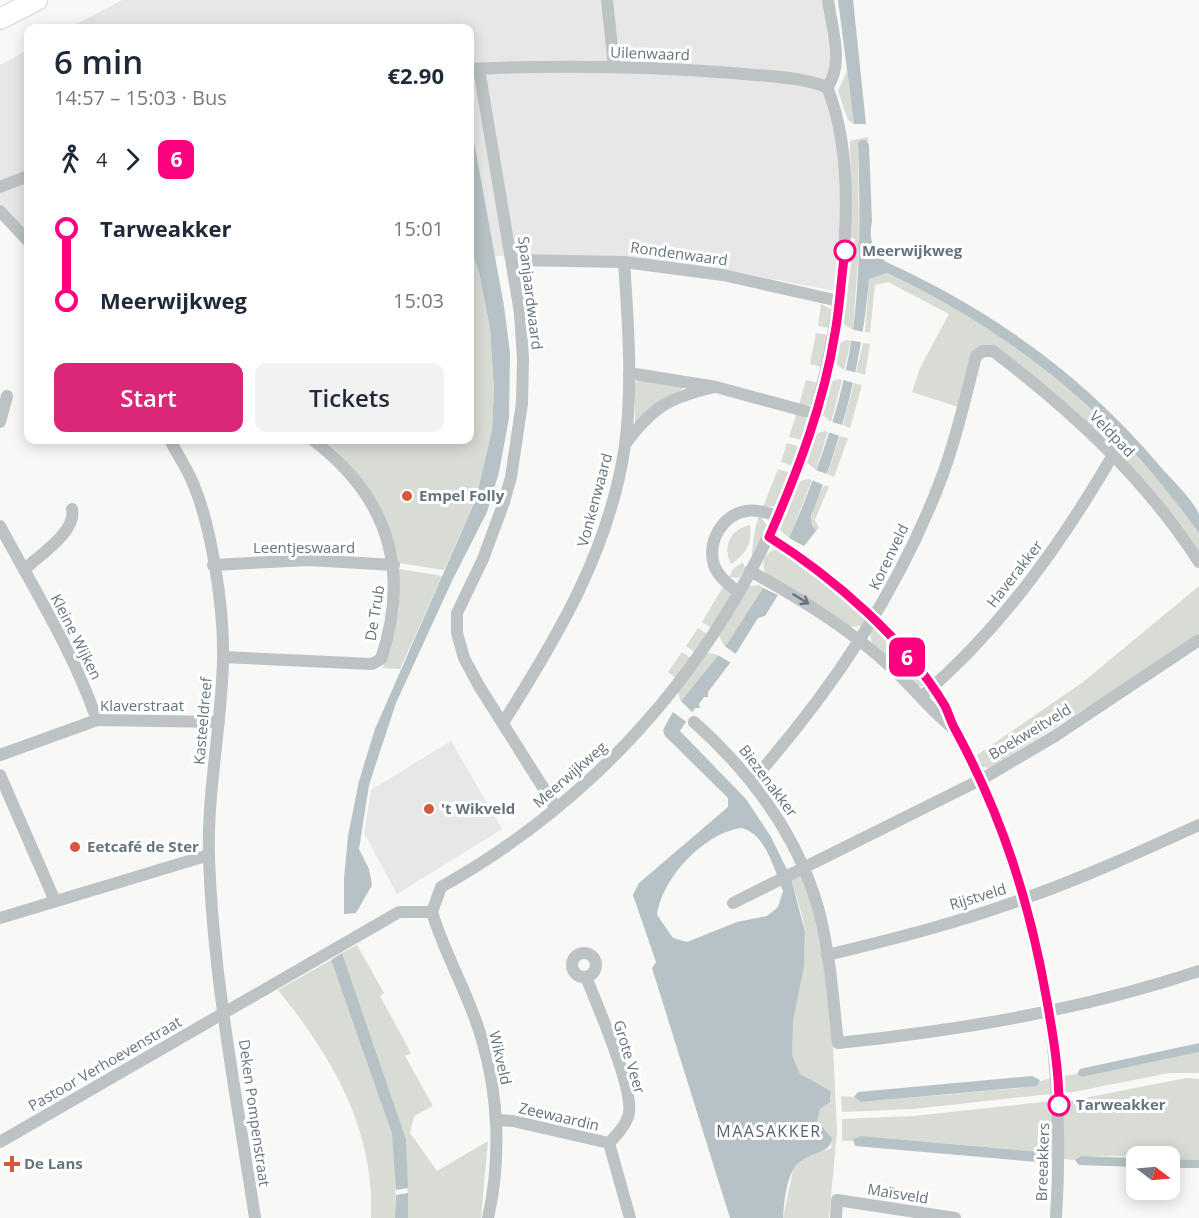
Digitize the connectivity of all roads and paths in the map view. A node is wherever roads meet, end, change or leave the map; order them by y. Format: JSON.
{"nodes":[{"id":1,"x":37,"y":0,"type":"edge"},
{"id":2,"x":608,"y":0,"type":"edge"},
{"id":3,"x":828,"y":0,"type":"edge"},
{"id":4,"x":0,"y":20,"type":"edge"},
{"id":5,"x":614,"y":67,"type":"junction"},
{"id":6,"x":474,"y":69,"type":"edge"},
{"id":7,"x":827,"y":87,"type":"junction"},
{"id":8,"x":24,"y":178,"type":"edge"},
{"id":9,"x":0,"y":187,"type":"edge"},
{"id":10,"x":0,"y":211,"type":"edge"},
{"id":11,"x":24,"y":237,"type":"edge"},
{"id":12,"x":512,"y":260,"type":"junction"},
{"id":13,"x":624,"y":262,"type":"junction"},
{"id":14,"x":839,"y":301,"type":"junction"},
{"id":15,"x":983,"y":351,"type":"joint"},
{"id":16,"x":629,"y":373,"type":"junction"},
{"id":17,"x":716,"y":387,"type":"junction"},
{"id":18,"x":7,"y":396,"type":"dead end"},
{"id":19,"x":816,"y":414,"type":"junction"},
{"id":20,"x":0,"y":422,"type":"edge"},
{"id":21,"x":172,"y":444,"type":"edge"},
{"id":22,"x":317,"y":444,"type":"edge"},
{"id":23,"x":625,"y":444,"type":"junction"},
{"id":24,"x":1113,"y":455,"type":"junction"},
{"id":25,"x":72,"y":509,"type":"dead end"},
{"id":26,"x":778,"y":516,"type":"junction"},
{"id":27,"x":0,"y":526,"type":"edge"},
{"id":28,"x":769,"y":537,"type":"junction"},
{"id":29,"x":1199,"y":562,"type":"edge"},
{"id":30,"x":213,"y":565,"type":"junction"},
{"id":31,"x":394,"y":565,"type":"junction"},
{"id":32,"x":24,"y":570,"type":"junction"},
{"id":33,"x":750,"y":571,"type":"junction"},
{"id":34,"x":739,"y":592,"type":"junction"},
{"id":35,"x":874,"y":620,"type":"junction"},
{"id":36,"x":1199,"y":640,"type":"edge"},
{"id":37,"x":861,"y":641,"type":"junction"},
{"id":38,"x":224,"y":657,"type":"junction"},
{"id":39,"x":932,"y":688,"type":"junction"},
{"id":40,"x":921,"y":697,"type":"junction"},
{"id":41,"x":97,"y":720,"type":"junction"},
{"id":42,"x":219,"y":722,"type":"junction"},
{"id":43,"x":694,"y":722,"type":"dead end"},
{"id":44,"x":503,"y":723,"type":"junction"},
{"id":45,"x":954,"y":729,"type":"junction"},
{"id":46,"x":0,"y":755,"type":"edge"},
{"id":47,"x":0,"y":775,"type":"edge"},
{"id":48,"x":982,"y":779,"type":"junction"},
{"id":49,"x":752,"y":782,"type":"junction"},
{"id":50,"x":556,"y":808,"type":"junction"},
{"id":51,"x":1199,"y":825,"type":"edge"},
{"id":52,"x":209,"y":855,"type":"junction"},
{"id":53,"x":804,"y":868,"type":"junction"},
{"id":54,"x":1025,"y":899,"type":"junction"},
{"id":55,"x":55,"y":901,"type":"junction"},
{"id":56,"x":733,"y":903,"type":"dead end"},
{"id":57,"x":432,"y":912,"type":"junction"},
{"id":58,"x":0,"y":918,"type":"edge"},
{"id":59,"x":827,"y":955,"type":"junction"},
{"id":60,"x":1199,"y":971,"type":"edge"},
{"id":61,"x":586,"y":977,"type":"dead end"},
{"id":62,"x":225,"y":1012,"type":"junction"},
{"id":63,"x":1049,"y":1012,"type":"junction"},
{"id":64,"x":496,"y":1120,"type":"junction"},
{"id":65,"x":0,"y":1142,"type":"edge"},
{"id":66,"x":609,"y":1143,"type":"junction"},
{"id":67,"x":255,"y":1218,"type":"edge"},
{"id":68,"x":488,"y":1218,"type":"edge"},
{"id":69,"x":630,"y":1218,"type":"edge"},
{"id":70,"x":836,"y":1218,"type":"edge"},
{"id":71,"x":955,"y":1218,"type":"edge"},
{"id":72,"x":1056,"y":1218,"type":"edge"}],
"edges":[{"from":1,"to":4,"type":"highway"},
{"from":2,"to":5,"type":"street"},
{"from":3,"to":7,"type":"street"},
{"from":5,"to":6,"type":"street","name":"Uilenwaard"},
{"from":5,"to":7,"type":"street","name":"Uilenwaard"},
{"from":6,"to":12,"type":"street","name":"Spanjaardwaard"},
{"from":7,"to":14,"type":"street","name":"Meerwijkweg"},
{"from":8,"to":9,"type":"street"},
{"from":10,"to":11,"type":"street"},
{"from":12,"to":13,"type":"street","name":"Rondenwaard"},
{"from":12,"to":44,"type":"street","name":"Spanjaardwaard"},
{"from":13,"to":14,"type":"street","name":"Rondenwaard"},
{"from":13,"to":16,"type":"street","name":"Vonkenwaard"},
{"from":14,"to":19,"type":"street","name":"Meerwijkweg"},
{"from":15,"to":24,"type":"street","name":"Veldpad"},
{"from":15,"to":35,"type":"street","name":"Korenveld"},
{"from":16,"to":17,"type":"street"},
{"from":16,"to":23,"type":"street","name":"Vonkenwaard"},
{"from":17,"to":19,"type":"street"},
{"from":17,"to":23,"type":"street"},
{"from":18,"to":20,"type":"street"},
{"from":19,"to":26,"type":"street","name":"Meerwijkweg"},
{"from":21,"to":30,"type":"street","name":"Kasteeldreef"},
{"from":22,"to":31,"type":"street","name":"De Trub"},
{"from":23,"to":44,"type":"street","name":"Vonkenwaard"},
{"from":24,"to":29,"type":"street","name":"Veldpad"},
{"from":24,"to":39,"type":"street","name":"Haverakker"},
{"from":25,"to":32,"type":"street"},
{"from":26,"to":28,"type":"street","name":"Meerwijkweg"},
{"from":26,"to":34,"type":"street"},
{"from":27,"to":32,"type":"street","name":"Kleine Wijken"},
{"from":28,"to":33,"type":"street","name":"Meerwijkweg"},
{"from":28,"to":35,"type":"street","name":"Breeakkers"},
{"from":30,"to":31,"type":"street","name":"Leentjeswaard"},
{"from":30,"to":38,"type":"street","name":"Kasteeldreef"},
{"from":31,"to":38,"type":"street","name":"De Trub"},
{"from":32,"to":41,"type":"street","name":"Kleine Wijken"},
{"from":33,"to":34,"type":"street","name":"Meerwijkweg"},
{"from":33,"to":37,"type":"street","name":"Breeakkers","one_way":true},
{"from":34,"to":50,"type":"street","name":"Meerwijkweg"},
{"from":35,"to":37,"type":"street","name":"Korenveld"},
{"from":35,"to":39,"type":"street","name":"Breeakkers"},
{"from":36,"to":48,"type":"street","name":"Boekweitveld"},
{"from":37,"to":40,"type":"street","name":"Breeakkers"},
{"from":37,"to":49,"type":"street","name":"Korenveld"},
{"from":38,"to":42,"type":"street","name":"Kasteeldreef"},
{"from":39,"to":40,"type":"street","name":"Haverakker"},
{"from":39,"to":45,"type":"street","name":"Breeakkers"},
{"from":40,"to":45,"type":"street","name":"Breeakkers"},
{"from":41,"to":42,"type":"street","name":"Klaverstraat"},
{"from":41,"to":46,"type":"street","name":"Klaverstraat"},
{"from":42,"to":52,"type":"street","name":"Kasteeldreef"},
{"from":43,"to":49,"type":"street","name":"Biezenakker"},
{"from":44,"to":50,"type":"street","name":"Spanjaardwaard"},
{"from":45,"to":48,"type":"street","name":"Breeakkers"},
{"from":47,"to":55,"type":"street"},
{"from":48,"to":53,"type":"street","name":"Boekweitveld"},
{"from":48,"to":54,"type":"street","name":"Breeakkers"},
{"from":49,"to":53,"type":"street","name":"Biezenakker"},
{"from":50,"to":57,"type":"street","name":"Meerwijkweg"},
{"from":51,"to":54,"type":"street","name":"Rijstveld"},
{"from":52,"to":55,"type":"street"},
{"from":52,"to":62,"type":"street","name":"Kasteeldreef"},
{"from":53,"to":56,"type":"street"},
{"from":53,"to":59,"type":"street","name":"Biezenakker"},
{"from":54,"to":59,"type":"street","name":"Rijstveld"},
{"from":54,"to":63,"type":"street","name":"Breeakkers"},
{"from":55,"to":58,"type":"street"},
{"from":57,"to":62,"type":"street"},
{"from":57,"to":64,"type":"street","name":"Wikveld"},
{"from":59,"to":63,"type":"street","name":"Biezenakker"},
{"from":60,"to":63,"type":"street"},
{"from":61,"to":66,"type":"street","name":"Grote Veer"},
{"from":62,"to":65,"type":"street","name":"Pastoor Verhoevenstraat"},
{"from":62,"to":67,"type":"street","name":"Deken Pompenstraat"},
{"from":63,"to":72,"type":"street","name":"Breeakkers"},
{"from":64,"to":66,"type":"street","name":"Zeewaardin"},
{"from":64,"to":68,"type":"street","name":"Wikveld"},
{"from":66,"to":69,"type":"street","name":"Zeewaardin"},
{"from":70,"to":71,"type":"street","name":"Maïsveld"}]}
